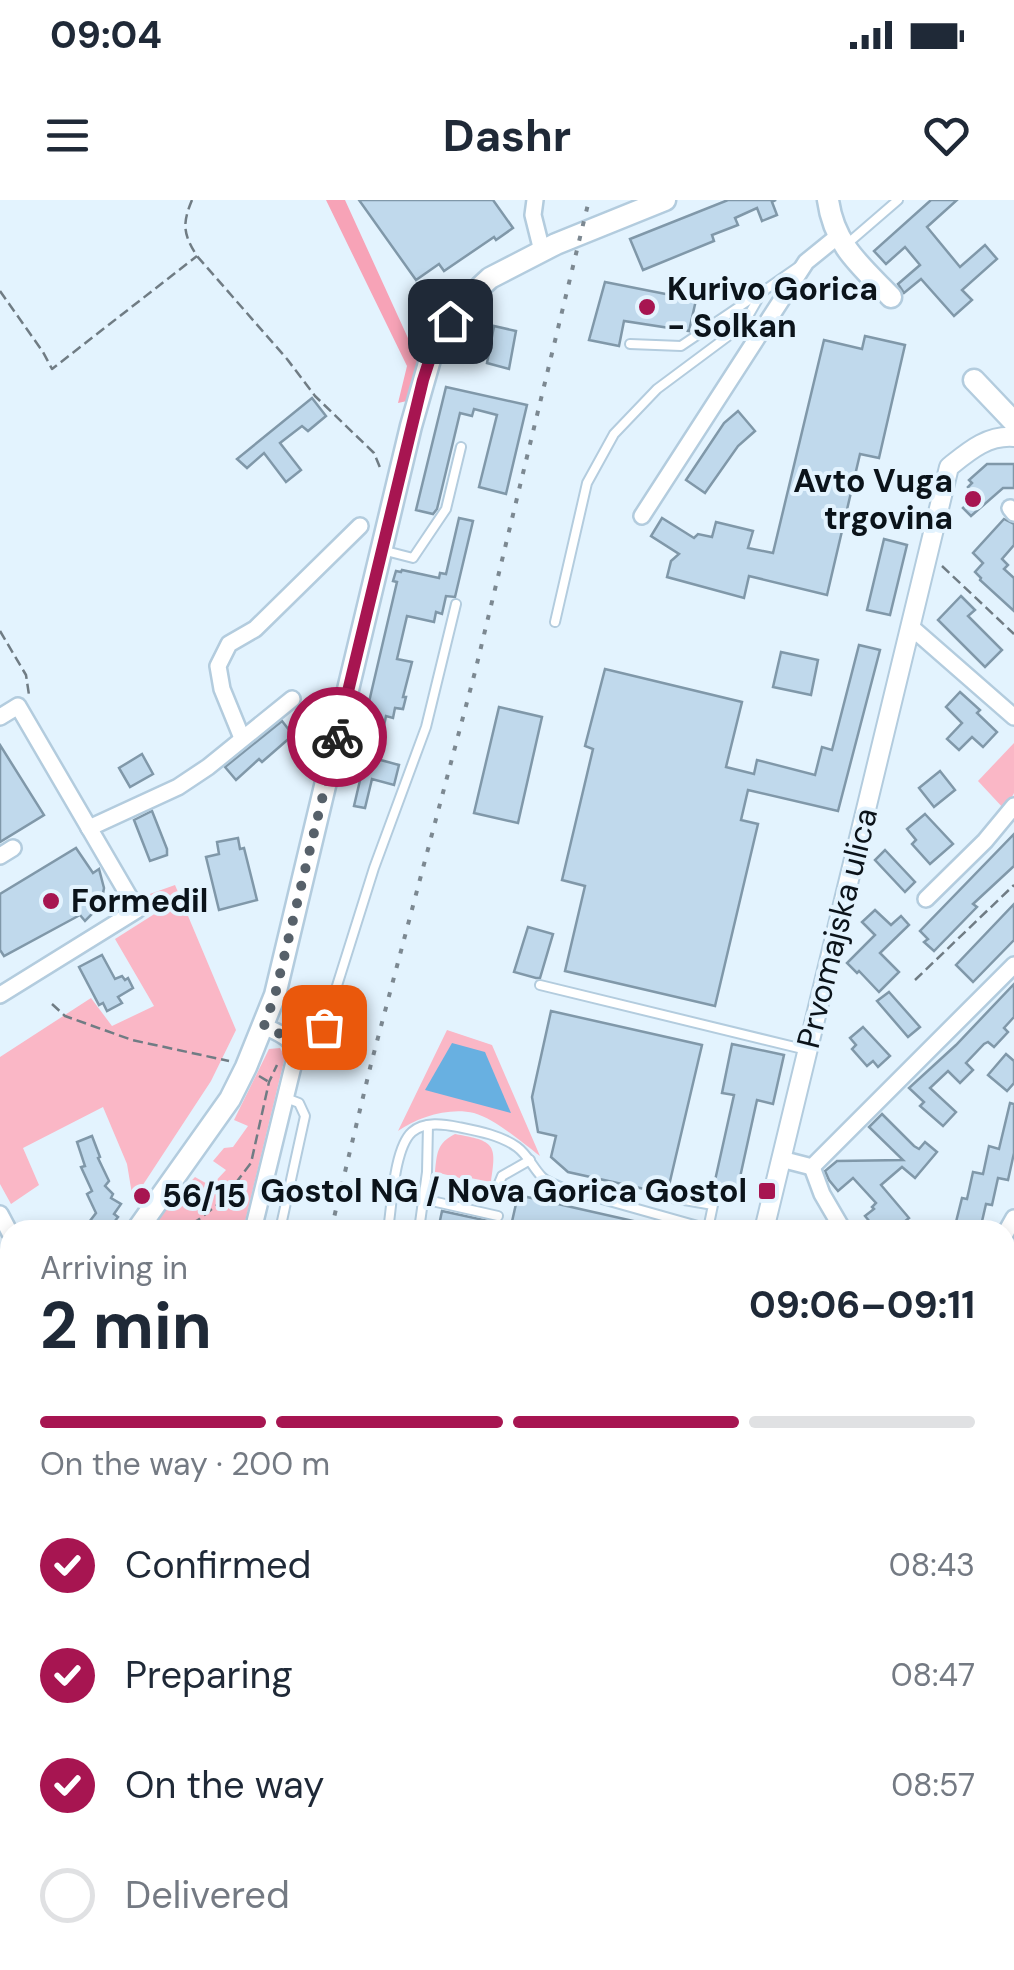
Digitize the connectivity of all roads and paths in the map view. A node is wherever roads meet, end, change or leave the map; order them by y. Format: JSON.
{"nodes":[{"id":1,"x":192,"y":200,"type":"edge"},
{"id":2,"x":535,"y":200,"type":"edge"},
{"id":3,"x":666,"y":200,"type":"edge"},
{"id":4,"x":828,"y":200,"type":"edge"},
{"id":5,"x":898,"y":200,"type":"edge"},
{"id":6,"x":841,"y":242,"type":"junction"},
{"id":7,"x":542,"y":251,"type":"junction"},
{"id":8,"x":197,"y":256,"type":"junction"},
{"id":9,"x":806,"y":262,"type":"junction"},
{"id":10,"x":0,"y":291,"type":"edge"},
{"id":11,"x":762,"y":292,"type":"junction"},
{"id":12,"x":891,"y":297,"type":"dead end"},
{"id":13,"x":630,"y":344,"type":"dead end"},
{"id":14,"x":974,"y":380,"type":"dead end"},
{"id":15,"x":1014,"y":422,"type":"edge"},
{"id":16,"x":1014,"y":437,"type":"edge"},
{"id":17,"x":461,"y":447,"type":"dead end"},
{"id":18,"x":382,"y":470,"type":"dead end"},
{"id":19,"x":642,"y":516,"type":"dead end"},
{"id":20,"x":360,"y":526,"type":"dead end"},
{"id":21,"x":382,"y":550,"type":"junction"},
{"id":22,"x":929,"y":554,"type":"junction"},
{"id":23,"x":456,"y":604,"type":"dead end"},
{"id":24,"x":555,"y":622,"type":"dead end"},
{"id":25,"x":911,"y":626,"type":"junction"},
{"id":26,"x":0,"y":632,"type":"edge"},
{"id":27,"x":1014,"y":634,"type":"edge"},
{"id":28,"x":292,"y":699,"type":"dead end"},
{"id":29,"x":18,"y":706,"type":"junction"},
{"id":30,"x":0,"y":716,"type":"edge"},
{"id":31,"x":1014,"y":717,"type":"edge"},
{"id":32,"x":242,"y":738,"type":"junction"},
{"id":33,"x":1014,"y":806,"type":"edge"},
{"id":34,"x":89,"y":828,"type":"junction"},
{"id":35,"x":1014,"y":885,"type":"edge"},
{"id":36,"x":926,"y":899,"type":"dead end"},
{"id":37,"x":1014,"y":965,"type":"edge"},
{"id":38,"x":915,"y":980,"type":"dead end"},
{"id":39,"x":540,"y":986,"type":"dead end"},
{"id":40,"x":0,"y":995,"type":"edge"},
{"id":41,"x":52,"y":1004,"type":"dead end"},
{"id":42,"x":264,"y":1026,"type":"junction"},
{"id":43,"x":292,"y":1042,"type":"junction"},
{"id":44,"x":806,"y":1050,"type":"junction"},
{"id":45,"x":234,"y":1062,"type":"dead end"},
{"id":46,"x":286,"y":1098,"type":"junction"},
{"id":47,"x":428,"y":1125,"type":"junction"},
{"id":48,"x":781,"y":1159,"type":"junction"},
{"id":49,"x":530,"y":1160,"type":"junction"},
{"id":50,"x":812,"y":1167,"type":"junction"},
{"id":51,"x":497,"y":1188,"type":"dead end"},
{"id":52,"x":673,"y":1198,"type":"dead end"},
{"id":53,"x":423,"y":1199,"type":"junction"},
{"id":54,"x":498,"y":1216,"type":"dead end"},
{"id":55,"x":144,"y":1220,"type":"edge"},
{"id":56,"x":198,"y":1220,"type":"edge"},
{"id":57,"x":256,"y":1220,"type":"edge"},
{"id":58,"x":282,"y":1220,"type":"edge"},
{"id":59,"x":390,"y":1220,"type":"edge"},
{"id":60,"x":420,"y":1220,"type":"edge"},
{"id":61,"x":678,"y":1220,"type":"edge"},
{"id":62,"x":711,"y":1220,"type":"edge"},
{"id":63,"x":766,"y":1220,"type":"edge"},
{"id":64,"x":837,"y":1220,"type":"edge"}],
"edges":[{"from":1,"to":8,"type":"path"},
{"from":2,"to":7,"type":"street"},
{"from":3,"to":7,"type":"main road"},
{"from":4,"to":6,"type":"main road"},
{"from":5,"to":6,"type":"lane"},
{"from":6,"to":9,"type":"street"},
{"from":6,"to":12,"type":"main road"},
{"from":7,"to":21,"type":"main road"},
{"from":8,"to":10,"type":"path"},
{"from":8,"to":18,"type":"path"},
{"from":9,"to":11,"type":"lane"},
{"from":9,"to":19,"type":"street"},
{"from":11,"to":13,"type":"lane"},
{"from":11,"to":24,"type":"lane"},
{"from":14,"to":15,"type":"main road"},
{"from":16,"to":22,"type":"street","name":"Prvomajska ulica"},
{"from":17,"to":21,"type":"lane"},
{"from":20,"to":32,"type":"street"},
{"from":21,"to":42,"type":"main road"},
{"from":22,"to":25,"type":"street","name":"Prvomajska ulica"},
{"from":22,"to":27,"type":"path"},
{"from":23,"to":43,"type":"lane"},
{"from":25,"to":31,"type":"street"},
{"from":25,"to":44,"type":"street","name":"Prvomajska ulica"},
{"from":26,"to":29,"type":"path"},
{"from":28,"to":32,"type":"street"},
{"from":29,"to":30,"type":"street"},
{"from":29,"to":34,"type":"street"},
{"from":32,"to":34,"type":"street"},
{"from":33,"to":36,"type":"street"},
{"from":34,"to":40,"type":"street"},
{"from":35,"to":38,"type":"path"},
{"from":37,"to":50,"type":"street"},
{"from":39,"to":44,"type":"lane"},
{"from":41,"to":45,"type":"path"},
{"from":42,"to":43,"type":"street"},
{"from":42,"to":55,"type":"main road"},
{"from":43,"to":46,"type":"street"},
{"from":43,"to":56,"type":"path"},
{"from":44,"to":48,"type":"street","name":"Prvomajska ulica"},
{"from":46,"to":57,"type":"street"},
{"from":46,"to":58,"type":"lane"},
{"from":47,"to":49,"type":"lane"},
{"from":47,"to":53,"type":"lane"},
{"from":47,"to":59,"type":"lane"},
{"from":48,"to":50,"type":"street"},
{"from":48,"to":63,"type":"street","name":"Prvomajska ulica"},
{"from":49,"to":51,"type":"lane"},
{"from":49,"to":61,"type":"lane"},
{"from":50,"to":64,"type":"street"},
{"from":52,"to":62,"type":"lane"},
{"from":53,"to":54,"type":"lane"},
{"from":53,"to":60,"type":"lane"}]}
